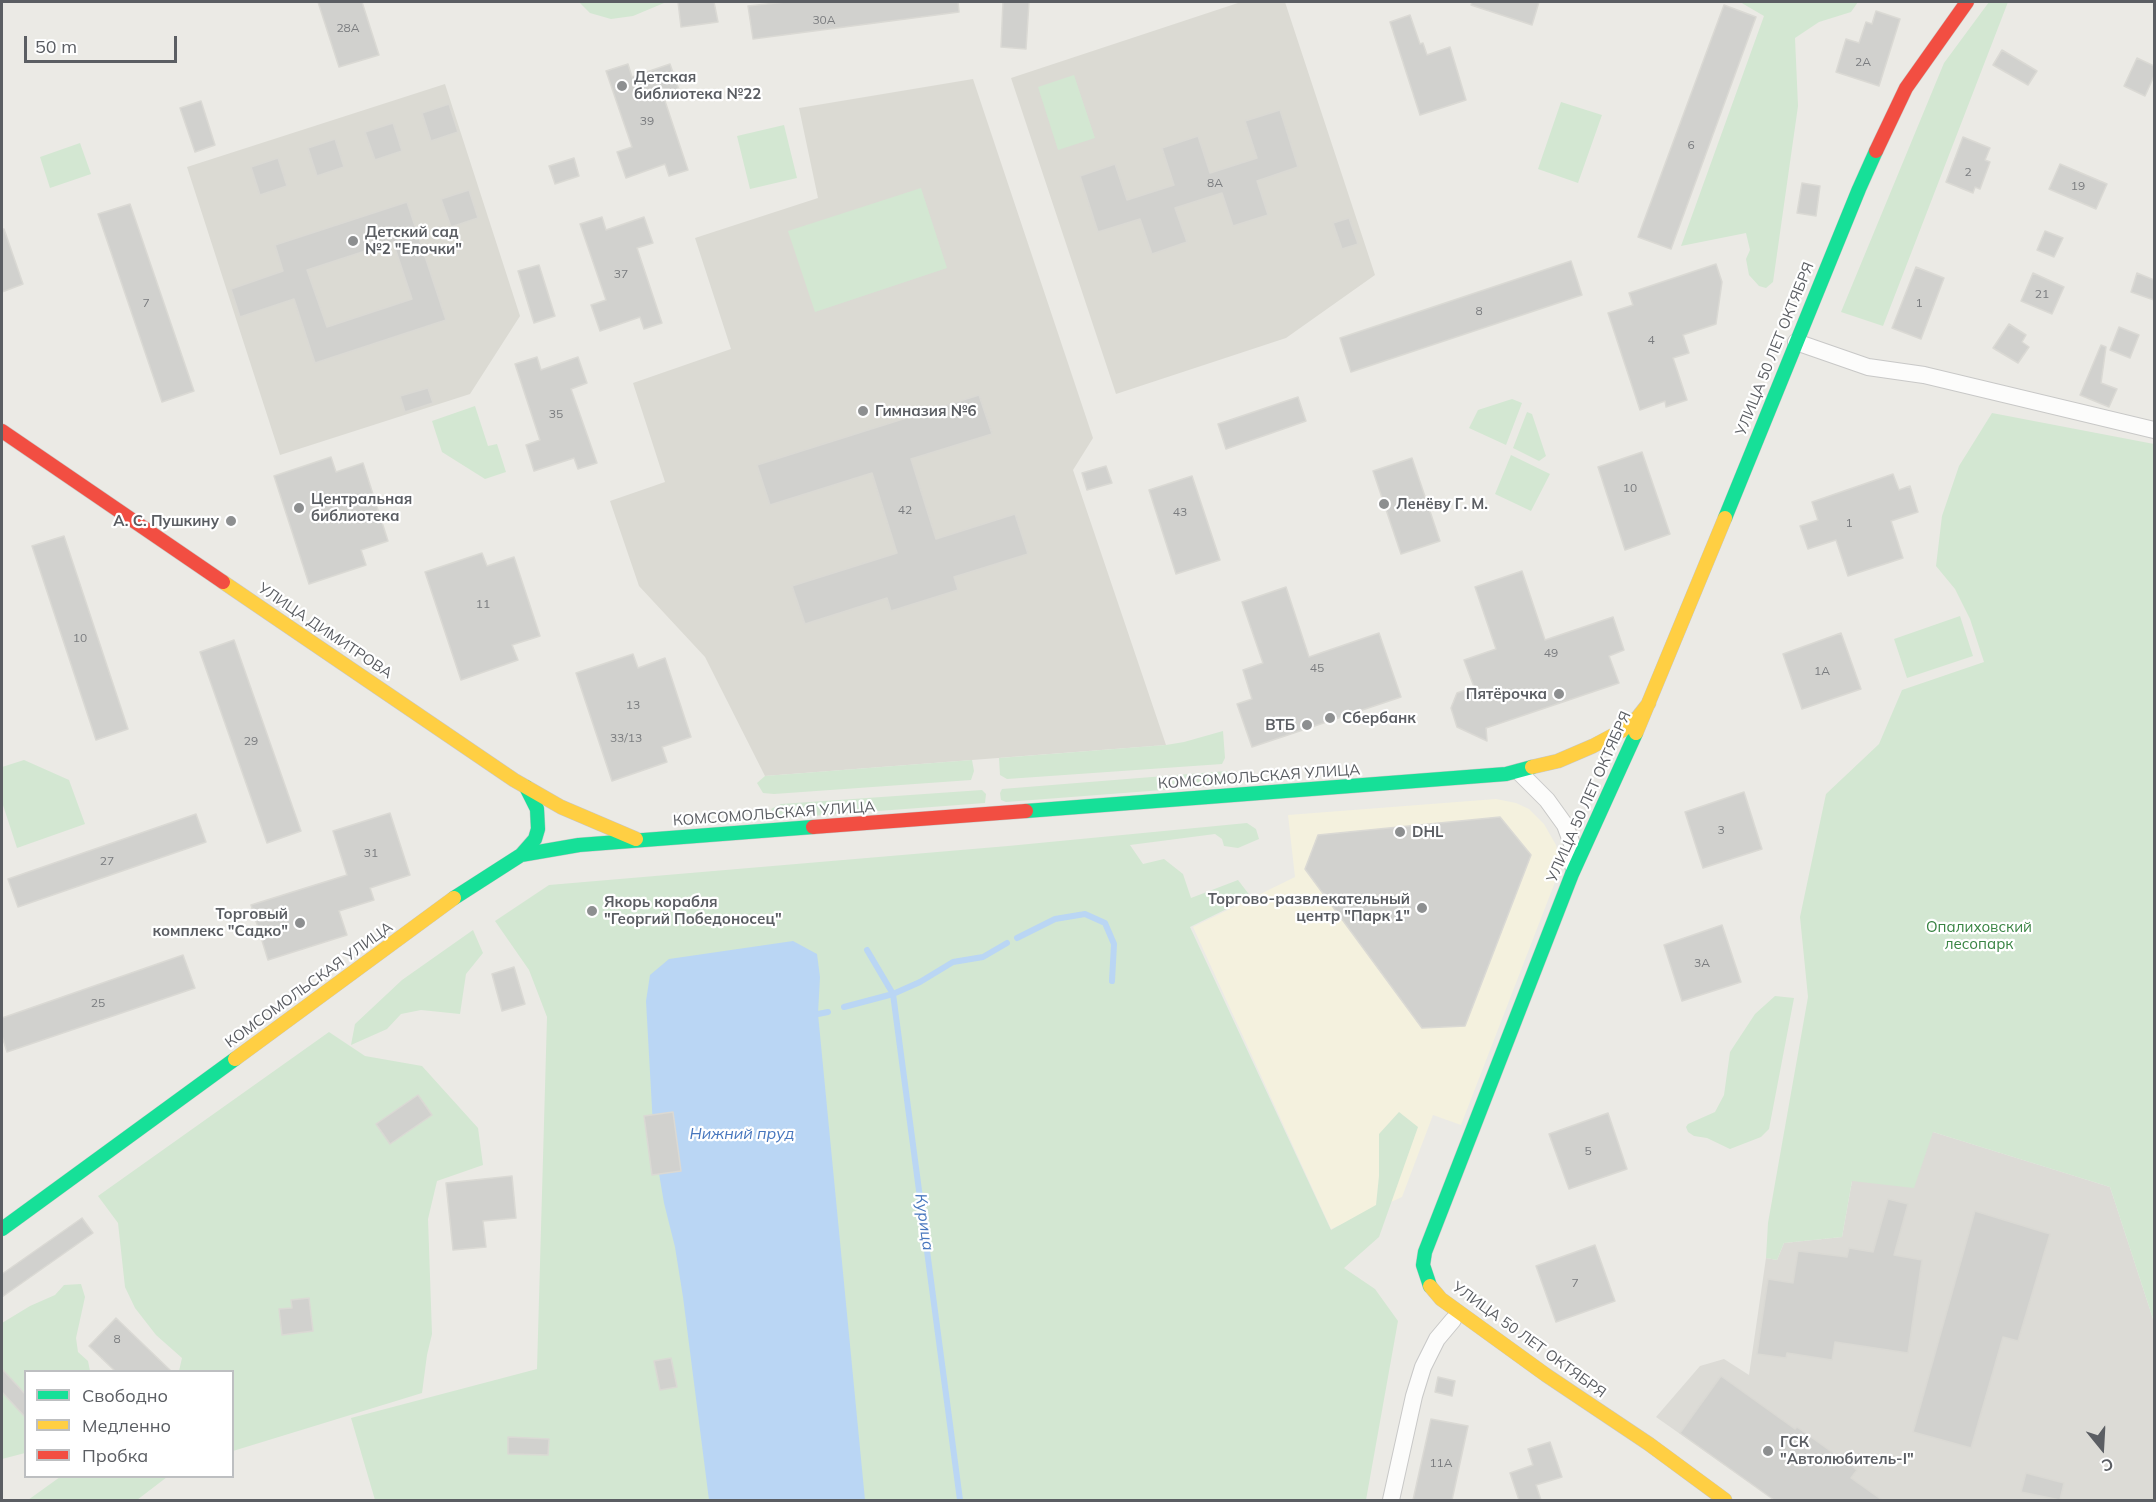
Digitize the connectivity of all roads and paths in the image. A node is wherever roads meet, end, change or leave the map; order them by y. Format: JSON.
{"nodes":[{"id":1,"x":1967,"y":2,"type":"edge"},
{"id":2,"x":1796,"y":342,"type":"junction"},
{"id":3,"x":2154,"y":430,"type":"edge"},
{"id":4,"x":2,"y":431,"type":"edge"},
{"id":5,"x":1649,"y":703,"type":"junction"},
{"id":6,"x":1519,"y":772,"type":"junction"},
{"id":7,"x":526,"y":787,"type":"junction"},
{"id":8,"x":641,"y":841,"type":"junction"},
{"id":9,"x":521,"y":855,"type":"junction"},
{"id":10,"x":1572,"y":874,"type":"junction"},
{"id":11,"x":2,"y":1229,"type":"edge"},
{"id":12,"x":1453,"y":1320,"type":"dead end"},
{"id":13,"x":1390,"y":1500,"type":"edge"},
{"id":14,"x":1725,"y":1500,"type":"edge"}],
"edges":[{"from":1,"to":2,"type":"street","name":"УЛИЦА 50 ЛЕТ ОКТЯБРЯ"},
{"from":2,"to":3,"type":"street"},
{"from":2,"to":5,"type":"street","name":"УЛИЦА 50 ЛЕТ ОКТЯБРЯ"},
{"from":4,"to":7,"type":"street","name":"УЛИЦА ДИМИТРОВА"},
{"from":5,"to":6,"type":"street","name":"КОМСОМОЛЬСКАЯ УЛИЦА"},
{"from":5,"to":10,"type":"street","name":"УЛИЦА 50 ЛЕТ ОКТЯБРЯ"},
{"from":6,"to":8,"type":"street","name":"КОМСОМОЛЬСКАЯ УЛИЦА"},
{"from":6,"to":10,"type":"street"},
{"from":7,"to":8,"type":"street","name":"УЛИЦА ДИМИТРОВА"},
{"from":7,"to":9,"type":"street"},
{"from":8,"to":9,"type":"street","name":"КОМСОМОЛЬСКАЯ УЛИЦА"},
{"from":9,"to":11,"type":"street","name":"КОМСОМОЛЬСКАЯ УЛИЦА"},
{"from":10,"to":14,"type":"street","name":"УЛИЦА 50 ЛЕТ ОКТЯБРЯ"},
{"from":12,"to":13,"type":"street"}]}
